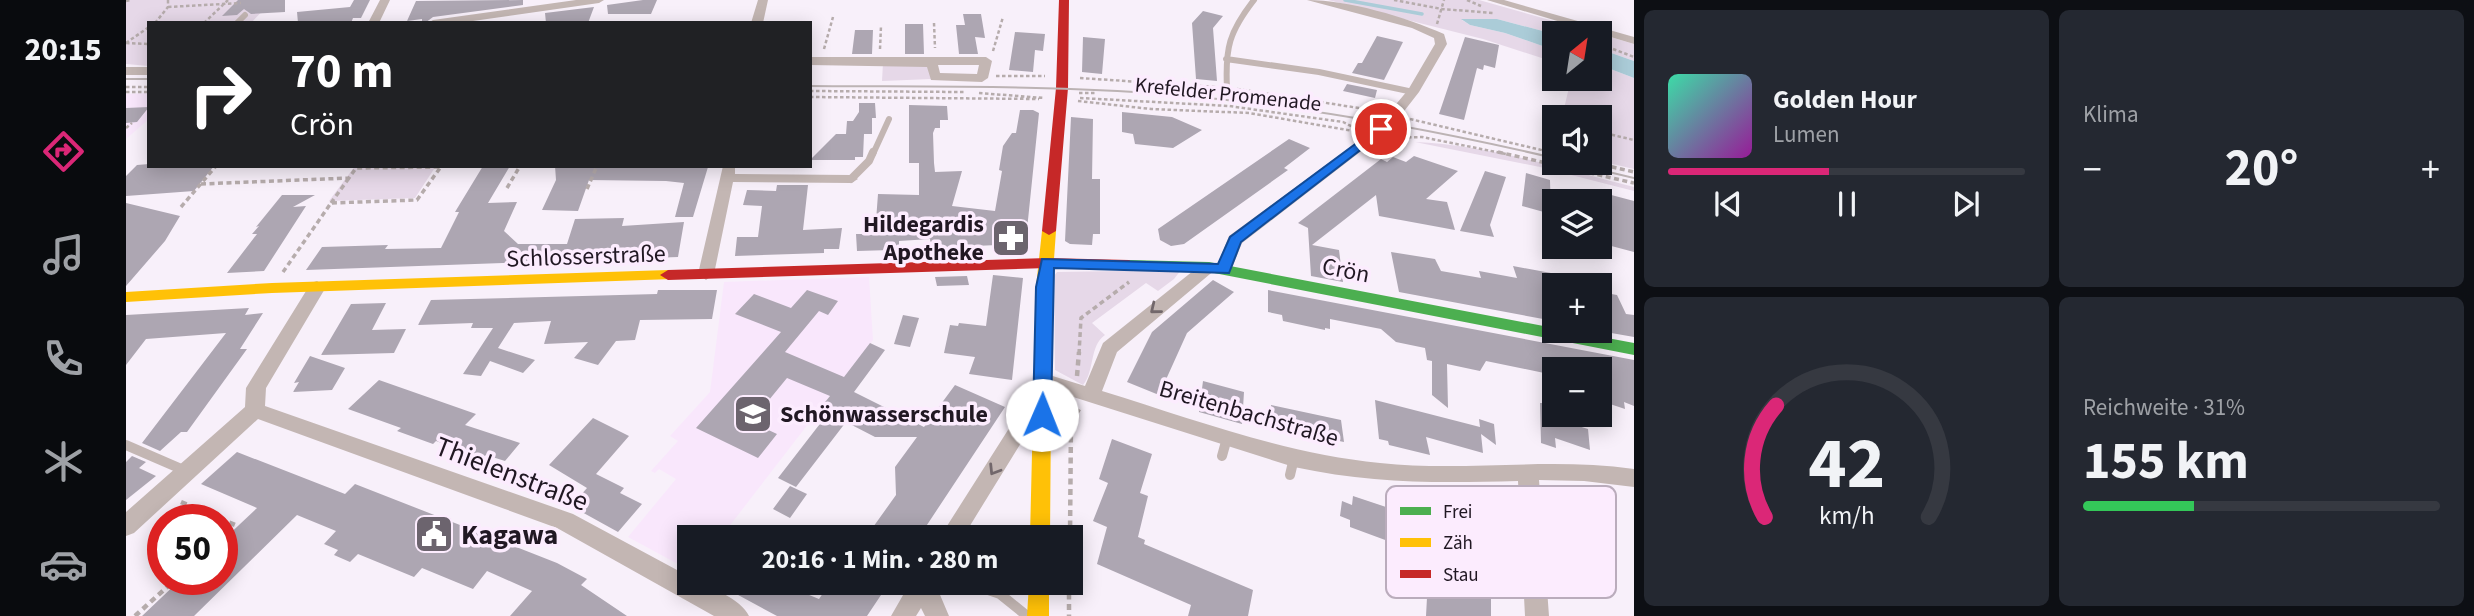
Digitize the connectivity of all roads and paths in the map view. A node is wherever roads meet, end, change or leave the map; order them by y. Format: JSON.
{"nodes":[{"id":1,"x":131,"y":0,"type":"edge"},
{"id":2,"x":168,"y":0,"type":"edge"},
{"id":3,"x":228,"y":0,"type":"edge"},
{"id":4,"x":385,"y":0,"type":"edge"},
{"id":5,"x":599,"y":0,"type":"edge"},
{"id":6,"x":763,"y":0,"type":"edge"},
{"id":7,"x":1064,"y":0,"type":"edge"},
{"id":8,"x":1254,"y":0,"type":"edge"},
{"id":9,"x":1312,"y":0,"type":"edge"},
{"id":10,"x":1394,"y":0,"type":"edge"},
{"id":11,"x":1444,"y":0,"type":"edge"},
{"id":12,"x":1492,"y":0,"type":"edge"},
{"id":13,"x":126,"y":1,"type":"edge"},
{"id":14,"x":223,"y":4,"type":"junction"},
{"id":15,"x":168,"y":7,"type":"junction"},
{"id":16,"x":1442,"y":9,"type":"junction"},
{"id":17,"x":1500,"y":13,"type":"dead end"},
{"id":18,"x":245,"y":15,"type":"dead end"},
{"id":19,"x":834,"y":17,"type":"dead end"},
{"id":20,"x":1003,"y":17,"type":"dead end"},
{"id":21,"x":157,"y":21,"type":"edge"},
{"id":22,"x":206,"y":21,"type":"edge"},
{"id":23,"x":239,"y":21,"type":"edge"},
{"id":24,"x":374,"y":21,"type":"edge"},
{"id":25,"x":447,"y":21,"type":"edge"},
{"id":26,"x":758,"y":21,"type":"edge"},
{"id":27,"x":934,"y":23,"type":"dead end"},
{"id":28,"x":881,"y":26,"type":"dead end"},
{"id":29,"x":147,"y":28,"type":"edge"},
{"id":30,"x":1440,"y":36,"type":"junction"},
{"id":31,"x":1634,"y":41,"type":"edge"},
{"id":32,"x":126,"y":43,"type":"edge"},
{"id":33,"x":147,"y":44,"type":"edge"},
{"id":34,"x":1612,"y":48,"type":"edge"},
{"id":35,"x":1634,"y":57,"type":"edge"},
{"id":36,"x":1226,"y":59,"type":"junction"},
{"id":37,"x":816,"y":61,"type":"edge"},
{"id":38,"x":986,"y":61,"type":"junction"},
{"id":39,"x":879,"y":62,"type":"junction"},
{"id":40,"x":934,"y":62,"type":"junction"},
{"id":41,"x":126,"y":71,"type":"edge"},
{"id":42,"x":147,"y":71,"type":"edge"},
{"id":43,"x":982,"y":75,"type":"junction"},
{"id":44,"x":1062,"y":76,"type":"junction"},
{"id":45,"x":1026,"y":82,"type":"dead end"},
{"id":46,"x":126,"y":87,"type":"edge"},
{"id":47,"x":147,"y":87,"type":"edge"},
{"id":48,"x":1227,"y":88,"type":"junction"},
{"id":49,"x":812,"y":91,"type":"edge"},
{"id":50,"x":126,"y":92,"type":"edge"},
{"id":51,"x":147,"y":92,"type":"edge"},
{"id":52,"x":1413,"y":92,"type":"junction"},
{"id":53,"x":1097,"y":93,"type":"dead end"},
{"id":54,"x":1079,"y":96,"type":"dead end"},
{"id":55,"x":812,"y":97,"type":"edge"},
{"id":56,"x":1061,"y":99,"type":"junction"},
{"id":57,"x":1393,"y":115,"type":"junction"},
{"id":58,"x":1308,"y":117,"type":"junction"},
{"id":59,"x":889,"y":119,"type":"dead end"},
{"id":60,"x":132,"y":122,"type":"dead end"},
{"id":61,"x":1309,"y":122,"type":"junction"},
{"id":62,"x":126,"y":128,"type":"edge"},
{"id":63,"x":1376,"y":133,"type":"junction"},
{"id":64,"x":1612,"y":135,"type":"edge"},
{"id":65,"x":1634,"y":140,"type":"edge"},
{"id":66,"x":1542,"y":150,"type":"edge"},
{"id":67,"x":1612,"y":167,"type":"edge"},
{"id":68,"x":214,"y":168,"type":"edge"},
{"id":69,"x":356,"y":168,"type":"edge"},
{"id":70,"x":440,"y":168,"type":"edge"},
{"id":71,"x":519,"y":168,"type":"edge"},
{"id":72,"x":596,"y":168,"type":"edge"},
{"id":73,"x":728,"y":172,"type":"edge"},
{"id":74,"x":1634,"y":172,"type":"edge"},
{"id":75,"x":349,"y":178,"type":"junction"},
{"id":76,"x":851,"y":179,"type":"joint"},
{"id":77,"x":1634,"y":183,"type":"edge"},
{"id":78,"x":201,"y":184,"type":"junction"},
{"id":79,"x":507,"y":188,"type":"dead end"},
{"id":80,"x":587,"y":189,"type":"dead end"},
{"id":81,"x":331,"y":203,"type":"junction"},
{"id":82,"x":181,"y":207,"type":"dead end"},
{"id":83,"x":1047,"y":262,"type":"junction"},
{"id":84,"x":1216,"y":268,"type":"junction"},
{"id":85,"x":706,"y":274,"type":"junction"},
{"id":86,"x":1139,"y":275,"type":"dead end"},
{"id":87,"x":317,"y":287,"type":"junction"},
{"id":88,"x":272,"y":288,"type":"junction"},
{"id":89,"x":126,"y":298,"type":"edge"},
{"id":90,"x":1634,"y":349,"type":"edge"},
{"id":91,"x":1043,"y":385,"type":"junction"},
{"id":92,"x":1084,"y":391,"type":"junction"},
{"id":93,"x":255,"y":411,"type":"junction"},
{"id":94,"x":126,"y":445,"type":"edge"},
{"id":95,"x":1528,"y":471,"type":"junction"},
{"id":96,"x":188,"y":472,"type":"junction"},
{"id":97,"x":1634,"y":478,"type":"edge"},
{"id":98,"x":1529,"y":486,"type":"edge"},
{"id":99,"x":163,"y":494,"type":"junction"},
{"id":100,"x":186,"y":504,"type":"edge"},
{"id":101,"x":958,"y":525,"type":"edge"},
{"id":102,"x":1040,"y":525,"type":"edge"},
{"id":103,"x":1070,"y":525,"type":"edge"},
{"id":104,"x":126,"y":526,"type":"edge"},
{"id":105,"x":158,"y":595,"type":"edge"},
{"id":106,"x":916,"y":595,"type":"edge"},
{"id":107,"x":928,"y":595,"type":"edge"},
{"id":108,"x":1001,"y":595,"type":"edge"},
{"id":109,"x":1039,"y":595,"type":"edge"},
{"id":110,"x":1069,"y":595,"type":"edge"},
{"id":111,"x":1536,"y":598,"type":"edge"},
{"id":112,"x":135,"y":616,"type":"edge"},
{"id":113,"x":737,"y":616,"type":"edge"},
{"id":114,"x":903,"y":616,"type":"edge"},
{"id":115,"x":937,"y":616,"type":"edge"},
{"id":116,"x":1027,"y":616,"type":"edge"},
{"id":117,"x":1038,"y":616,"type":"edge"},
{"id":118,"x":1069,"y":616,"type":"edge"},
{"id":119,"x":1537,"y":616,"type":"edge"}],
"edges":[{"from":1,"to":13,"type":"path"},
{"from":2,"to":15,"type":"path"},
{"from":3,"to":14,"type":"path"},
{"from":4,"to":24,"type":"street"},
{"from":5,"to":25,"type":"street"},
{"from":6,"to":26,"type":"street"},
{"from":7,"to":44,"type":"street"},
{"from":8,"to":36,"type":"lane"},
{"from":9,"to":30,"type":"street"},
{"from":10,"to":16,"type":"path"},
{"from":11,"to":16,"type":"path"},
{"from":12,"to":31,"type":"street"},
{"from":14,"to":15,"type":"path"},
{"from":14,"to":22,"type":"path"},
{"from":15,"to":21,"type":"path"},
{"from":16,"to":17,"type":"path"},
{"from":16,"to":30,"type":"path"},
{"from":18,"to":23,"type":"lane"},
{"from":19,"to":37,"type":"path"},
{"from":20,"to":38,"type":"path"},
{"from":27,"to":40,"type":"path"},
{"from":28,"to":39,"type":"path"},
{"from":29,"to":32,"type":"path"},
{"from":30,"to":52,"type":"street"},
{"from":32,"to":33,"type":"path"},
{"from":34,"to":35,"type":"path"},
{"from":36,"to":48,"type":"lane"},
{"from":36,"to":52,"type":"lane"},
{"from":37,"to":39,"type":"street"},
{"from":38,"to":40,"type":"street"},
{"from":38,"to":43,"type":"street"},
{"from":39,"to":40,"type":"street"},
{"from":40,"to":43,"type":"street"},
{"from":41,"to":42,"type":"street"},
{"from":43,"to":45,"type":"path"},
{"from":44,"to":48,"type":"path"},
{"from":44,"to":56,"type":"street"},
{"from":46,"to":47,"type":"path"},
{"from":48,"to":57,"type":"path"},
{"from":49,"to":56,"type":"path","name":"Krefelder Promenade"},
{"from":50,"to":51,"type":"path"},
{"from":52,"to":57,"type":"street"},
{"from":53,"to":54,"type":"path"},
{"from":55,"to":56,"type":"path"},
{"from":56,"to":58,"type":"path","name":"Krefelder Promenade"},
{"from":56,"to":61,"type":"path"},
{"from":56,"to":83,"type":"street"},
{"from":57,"to":66,"type":"path"},
{"from":58,"to":61,"type":"path"},
{"from":58,"to":63,"type":"path","name":"Krefelder Promenade"},
{"from":59,"to":76,"type":"lane"},
{"from":60,"to":62,"type":"path"},
{"from":61,"to":63,"type":"path"},
{"from":63,"to":77,"type":"path","name":"Krefelder Promenade"},
{"from":63,"to":84,"type":"street"},
{"from":64,"to":65,"type":"path"},
{"from":67,"to":74,"type":"path"},
{"from":68,"to":78,"type":"path"},
{"from":69,"to":75,"type":"path"},
{"from":70,"to":81,"type":"path"},
{"from":71,"to":79,"type":"path"},
{"from":72,"to":80,"type":"path"},
{"from":73,"to":76,"type":"street"},
{"from":73,"to":85,"type":"street"},
{"from":75,"to":78,"type":"path"},
{"from":75,"to":81,"type":"path"},
{"from":78,"to":82,"type":"path"},
{"from":81,"to":88,"type":"path"},
{"from":83,"to":84,"type":"street","name":"Crön"},
{"from":83,"to":85,"type":"street","name":"Schlosserstraße"},
{"from":83,"to":91,"type":"street"},
{"from":84,"to":90,"type":"street","name":"Crön"},
{"from":84,"to":92,"type":"street","one_way":true},
{"from":85,"to":87,"type":"street","name":"Schlosserstraße"},
{"from":86,"to":92,"type":"path"},
{"from":87,"to":88,"type":"street","name":"Schlosserstraße"},
{"from":87,"to":93,"type":"street"},
{"from":88,"to":89,"type":"street","name":"Schlosserstraße"},
{"from":91,"to":92,"type":"street","name":"Breitenbachstraße"},
{"from":91,"to":101,"type":"street","one_way":true},
{"from":91,"to":102,"type":"street"},
{"from":92,"to":95,"type":"street","name":"Breitenbachstraße"},
{"from":92,"to":103,"type":"path"},
{"from":93,"to":96,"type":"street"},
{"from":93,"to":113,"type":"street","name":"Thielenstraße"},
{"from":94,"to":96,"type":"lane"},
{"from":95,"to":97,"type":"street","name":"Breitenbachstraße"},
{"from":95,"to":98,"type":"street"},
{"from":96,"to":99,"type":"street"},
{"from":99,"to":100,"type":"path"},
{"from":99,"to":104,"type":"street"},
{"from":105,"to":112,"type":"path"},
{"from":106,"to":114,"type":"street"},
{"from":107,"to":115,"type":"street"},
{"from":108,"to":116,"type":"lane"},
{"from":109,"to":117,"type":"street"},
{"from":110,"to":118,"type":"path"},
{"from":111,"to":119,"type":"street"}]}
